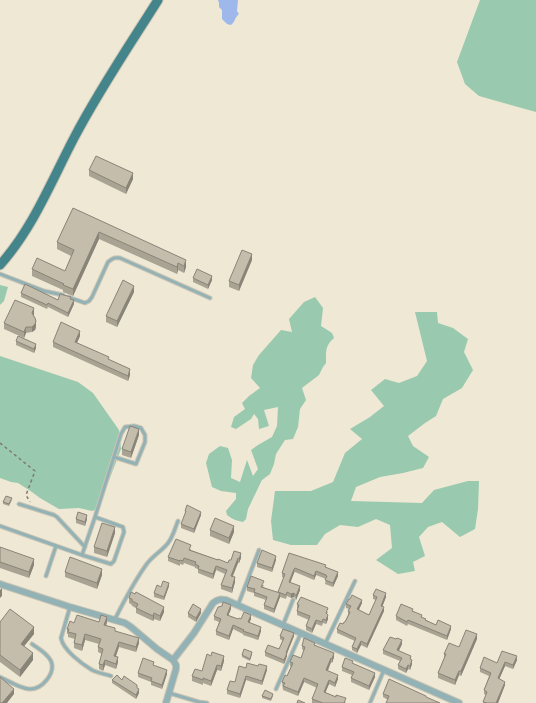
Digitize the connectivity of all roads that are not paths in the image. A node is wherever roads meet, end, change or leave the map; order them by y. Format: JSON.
{"nodes":[{"id":1,"x":158,"y":0,"type":"edge"},
{"id":2,"x":0,"y":265,"type":"edge"},
{"id":3,"x":0,"y":274,"type":"edge"},
{"id":4,"x":210,"y":298,"type":"dead end"},
{"id":5,"x":114,"y":457,"type":"junction"},
{"id":6,"x":20,"y":504,"type":"dead end"},
{"id":7,"x":95,"y":517,"type":"junction"},
{"id":8,"x":178,"y":521,"type":"dead end"},
{"id":9,"x":0,"y":526,"type":"edge"},
{"id":10,"x":56,"y":546,"type":"junction"},
{"id":11,"x":85,"y":547,"type":"junction"},
{"id":12,"x":260,"y":550,"type":"edge"},
{"id":13,"x":82,"y":555,"type":"junction"},
{"id":14,"x":46,"y":576,"type":"dead end"},
{"id":15,"x":356,"y":581,"type":"dead end"},
{"id":16,"x":0,"y":584,"type":"edge"},
{"id":17,"x":293,"y":600,"type":"dead end"},
{"id":18,"x":238,"y":605,"type":"junction"},
{"id":19,"x":70,"y":607,"type":"junction"},
{"id":20,"x":115,"y":619,"type":"junction"},
{"id":21,"x":282,"y":625,"type":"junction"},
{"id":22,"x":301,"y":633,"type":"junction"},
{"id":23,"x":32,"y":644,"type":"dead end"},
{"id":24,"x":325,"y":644,"type":"junction"},
{"id":25,"x":173,"y":660,"type":"junction"},
{"id":26,"x":384,"y":670,"type":"junction"},
{"id":27,"x":111,"y":676,"type":"dead end"},
{"id":28,"x":0,"y":677,"type":"edge"},
{"id":29,"x":276,"y":689,"type":"dead end"},
{"id":30,"x":169,"y":693,"type":"junction"},
{"id":31,"x":166,"y":703,"type":"edge"},
{"id":32,"x":207,"y":703,"type":"edge"},
{"id":33,"x":370,"y":703,"type":"edge"},
{"id":34,"x":459,"y":703,"type":"edge"}],
"edges":[{"from":1,"to":2,"type":"main road"},
{"from":3,"to":4,"type":"lane"},
{"from":5,"to":5,"type":"lane"},
{"from":5,"to":7,"type":"lane"},
{"from":6,"to":11,"type":"lane"},
{"from":7,"to":11,"type":"lane"},
{"from":7,"to":13,"type":"lane"},
{"from":8,"to":20,"type":"lane"},
{"from":9,"to":10,"type":"lane"},
{"from":10,"to":13,"type":"lane"},
{"from":10,"to":14,"type":"lane"},
{"from":11,"to":13,"type":"lane"},
{"from":12,"to":18,"type":"lane"},
{"from":15,"to":24,"type":"lane"},
{"from":16,"to":19,"type":"street"},
{"from":17,"to":21,"type":"lane"},
{"from":18,"to":21,"type":"street"},
{"from":18,"to":25,"type":"street"},
{"from":19,"to":20,"type":"street"},
{"from":19,"to":27,"type":"lane"},
{"from":20,"to":25,"type":"street"},
{"from":21,"to":22,"type":"street"},
{"from":22,"to":24,"type":"street"},
{"from":22,"to":29,"type":"lane"},
{"from":23,"to":28,"type":"lane"},
{"from":24,"to":26,"type":"street"},
{"from":25,"to":30,"type":"street"},
{"from":26,"to":33,"type":"lane"},
{"from":26,"to":34,"type":"street"},
{"from":30,"to":31,"type":"street"},
{"from":30,"to":32,"type":"lane"}]}
